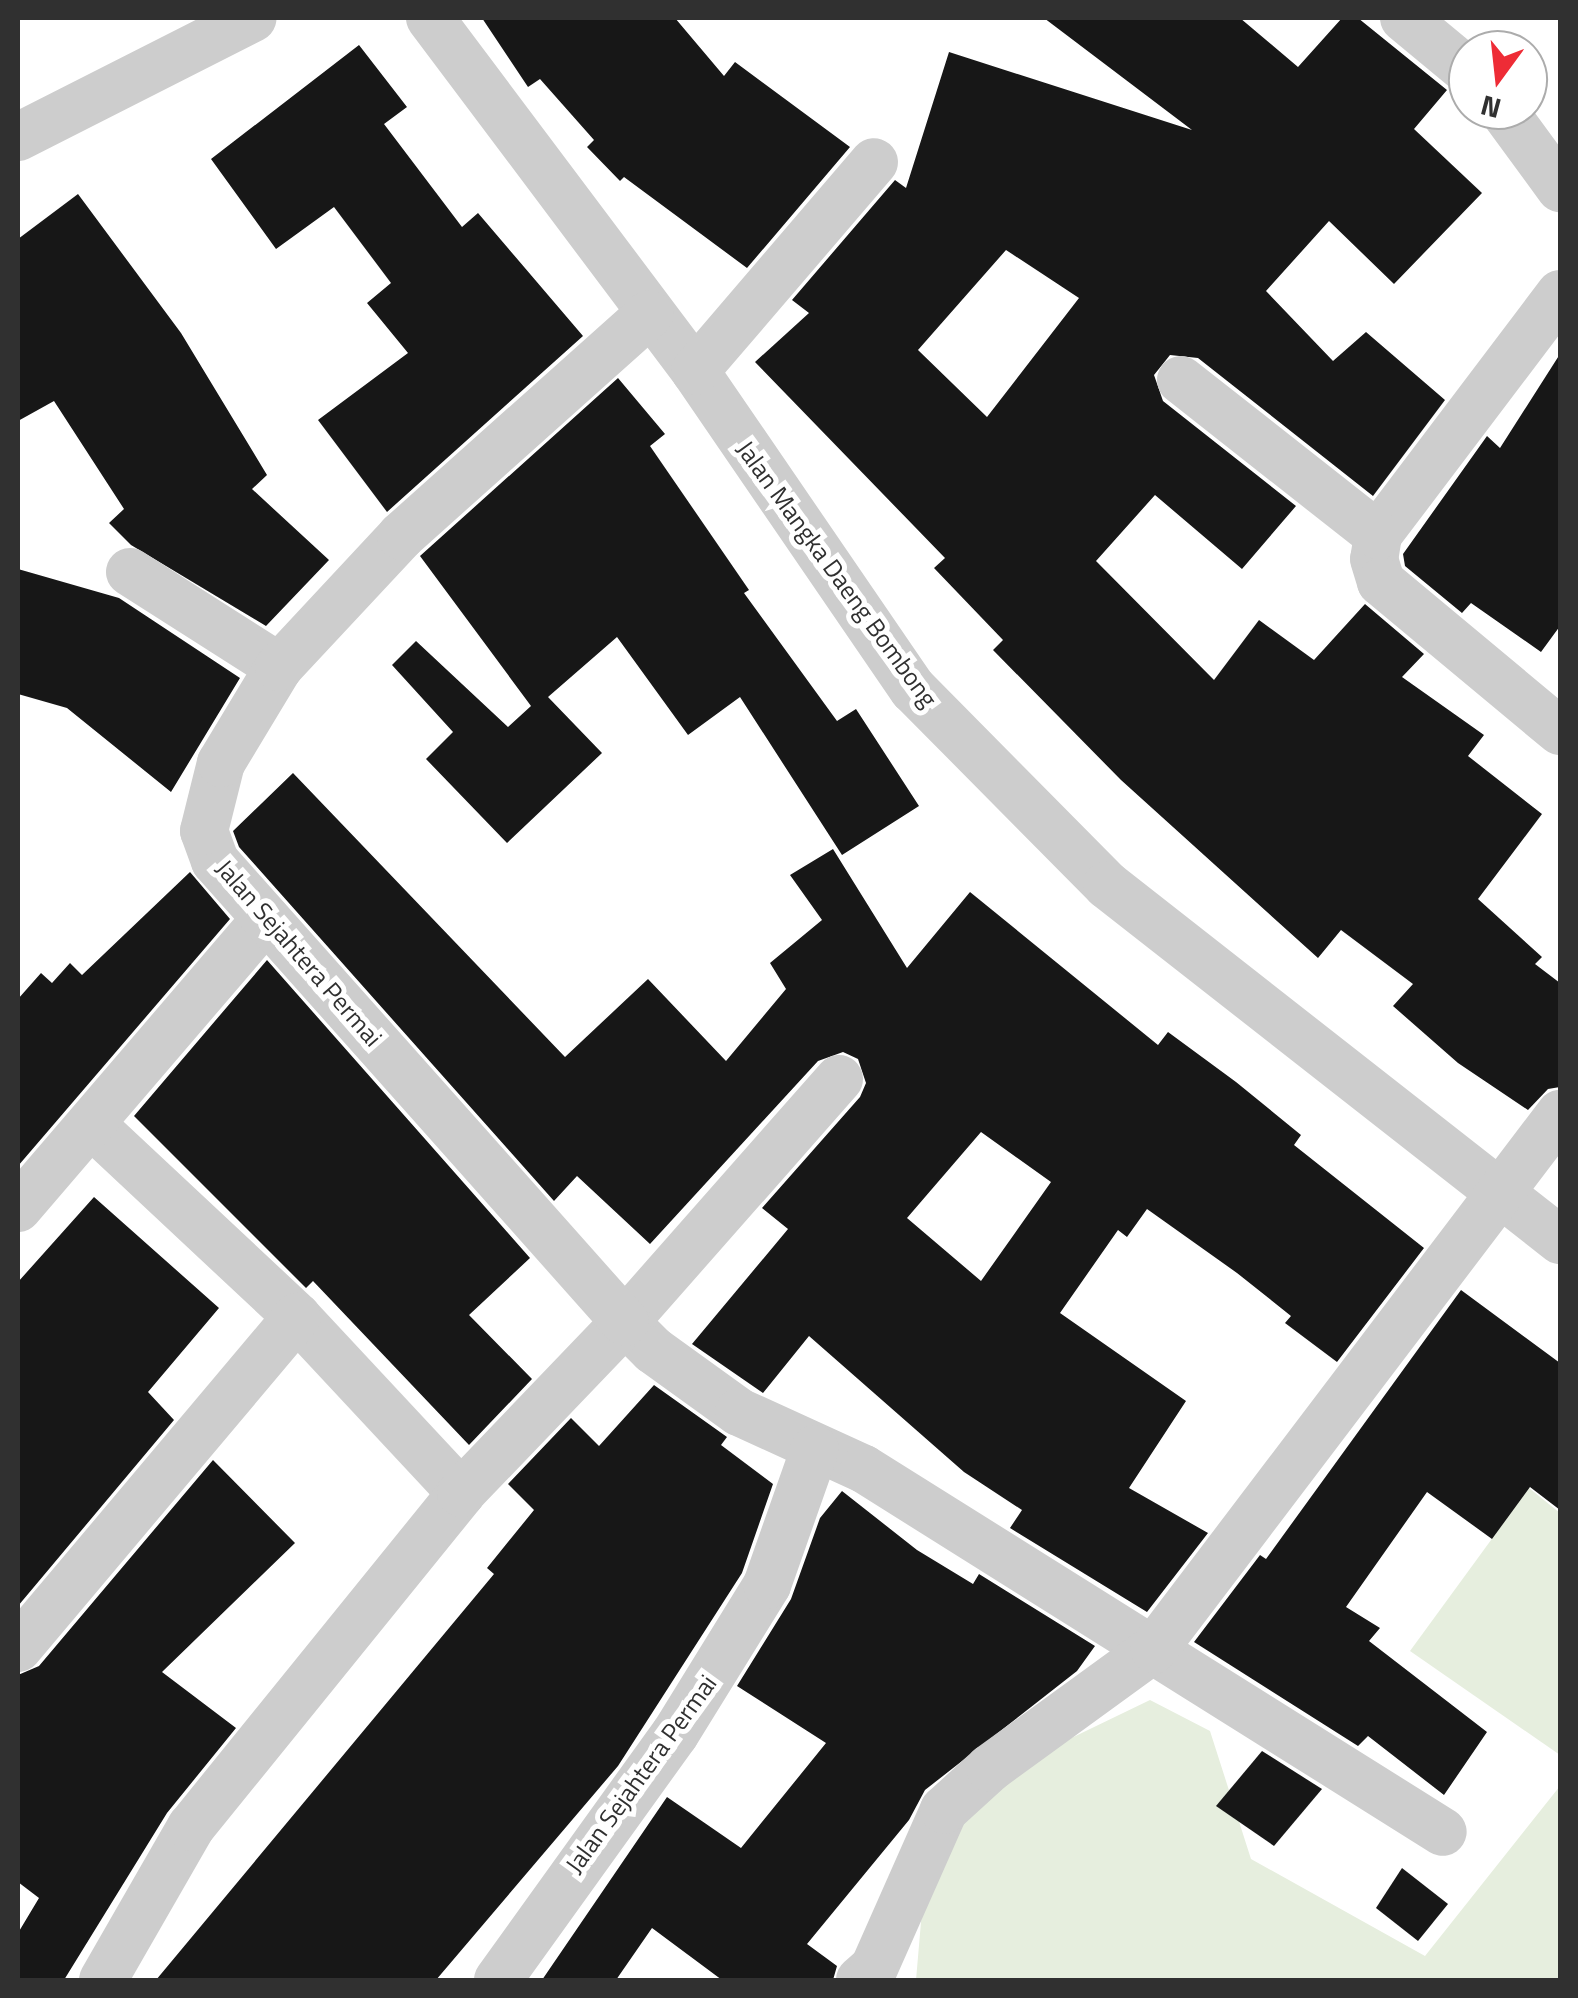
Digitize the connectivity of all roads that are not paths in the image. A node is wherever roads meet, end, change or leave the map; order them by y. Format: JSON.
{"nodes":[{"id":1,"x":253,"y":18,"type":"edge"},
{"id":2,"x":430,"y":18,"type":"edge"},
{"id":3,"x":1404,"y":18,"type":"edge"},
{"id":4,"x":1448,"y":54,"type":"edge"},
{"id":5,"x":1518,"y":130,"type":"edge"},
{"id":6,"x":18,"y":137,"type":"edge"},
{"id":7,"x":874,"y":162,"type":"dead end"},
{"id":8,"x":1560,"y":188,"type":"edge"},
{"id":9,"x":1560,"y":294,"type":"edge"},
{"id":10,"x":649,"y":314,"type":"junction"},
{"id":11,"x":694,"y":371,"type":"junction"},
{"id":12,"x":1181,"y":380,"type":"dead end"},
{"id":13,"x":1378,"y":535,"type":"junction"},
{"id":14,"x":130,"y":572,"type":"dead end"},
{"id":15,"x":279,"y":668,"type":"junction"},
{"id":16,"x":1560,"y":731,"type":"edge"},
{"id":17,"x":266,"y":919,"type":"junction"},
{"id":18,"x":839,"y":1080,"type":"dead end"},
{"id":19,"x":1560,"y":1114,"type":"edge"},
{"id":20,"x":92,"y":1125,"type":"junction"},
{"id":21,"x":1502,"y":1194,"type":"junction"},
{"id":22,"x":18,"y":1208,"type":"edge"},
{"id":23,"x":1560,"y":1240,"type":"edge"},
{"id":24,"x":298,"y":1317,"type":"junction"},
{"id":25,"x":625,"y":1322,"type":"junction"},
{"id":26,"x":815,"y":1449,"type":"junction"},
{"id":27,"x":460,"y":1493,"type":"junction"},
{"id":28,"x":18,"y":1648,"type":"edge"},
{"id":29,"x":1154,"y":1649,"type":"junction"},
{"id":30,"x":1443,"y":1832,"type":"dead end"},
{"id":31,"x":103,"y":1980,"type":"edge"},
{"id":32,"x":498,"y":1980,"type":"edge"},
{"id":33,"x":860,"y":1980,"type":"edge"}],
"edges":[{"from":1,"to":6,"type":"street"},
{"from":2,"to":10,"type":"street","name":"Jalan Mangka Daeng Bombong"},
{"from":3,"to":4,"type":"street"},
{"from":5,"to":8,"type":"street"},
{"from":7,"to":11,"type":"street"},
{"from":9,"to":13,"type":"street"},
{"from":10,"to":11,"type":"street","name":"Jalan Mangka Daeng Bombong"},
{"from":10,"to":15,"type":"street","name":"Jalan Sejahtera Permai"},
{"from":11,"to":21,"type":"street","name":"Jalan Mangka Daeng Bombong"},
{"from":12,"to":13,"type":"street"},
{"from":13,"to":16,"type":"street"},
{"from":14,"to":15,"type":"street"},
{"from":15,"to":17,"type":"street","name":"Jalan Sejahtera Permai"},
{"from":17,"to":20,"type":"street"},
{"from":17,"to":25,"type":"street","name":"Jalan Sejahtera Permai"},
{"from":18,"to":25,"type":"street"},
{"from":19,"to":21,"type":"street"},
{"from":20,"to":22,"type":"street"},
{"from":20,"to":24,"type":"street"},
{"from":21,"to":23,"type":"street","name":"Jalan Mangka Daeng Bombong"},
{"from":21,"to":29,"type":"street"},
{"from":24,"to":27,"type":"street"},
{"from":24,"to":28,"type":"street"},
{"from":25,"to":26,"type":"street","name":"Jalan Sejahtera Permai"},
{"from":25,"to":27,"type":"street"},
{"from":26,"to":29,"type":"street","name":"Jalan Sejahtera Permai"},
{"from":26,"to":32,"type":"street","name":"Jalan Sejahtera Permai"},
{"from":27,"to":31,"type":"street"},
{"from":29,"to":30,"type":"street","name":"Jalan Sejahtera Permai"},
{"from":29,"to":33,"type":"street"}]}
